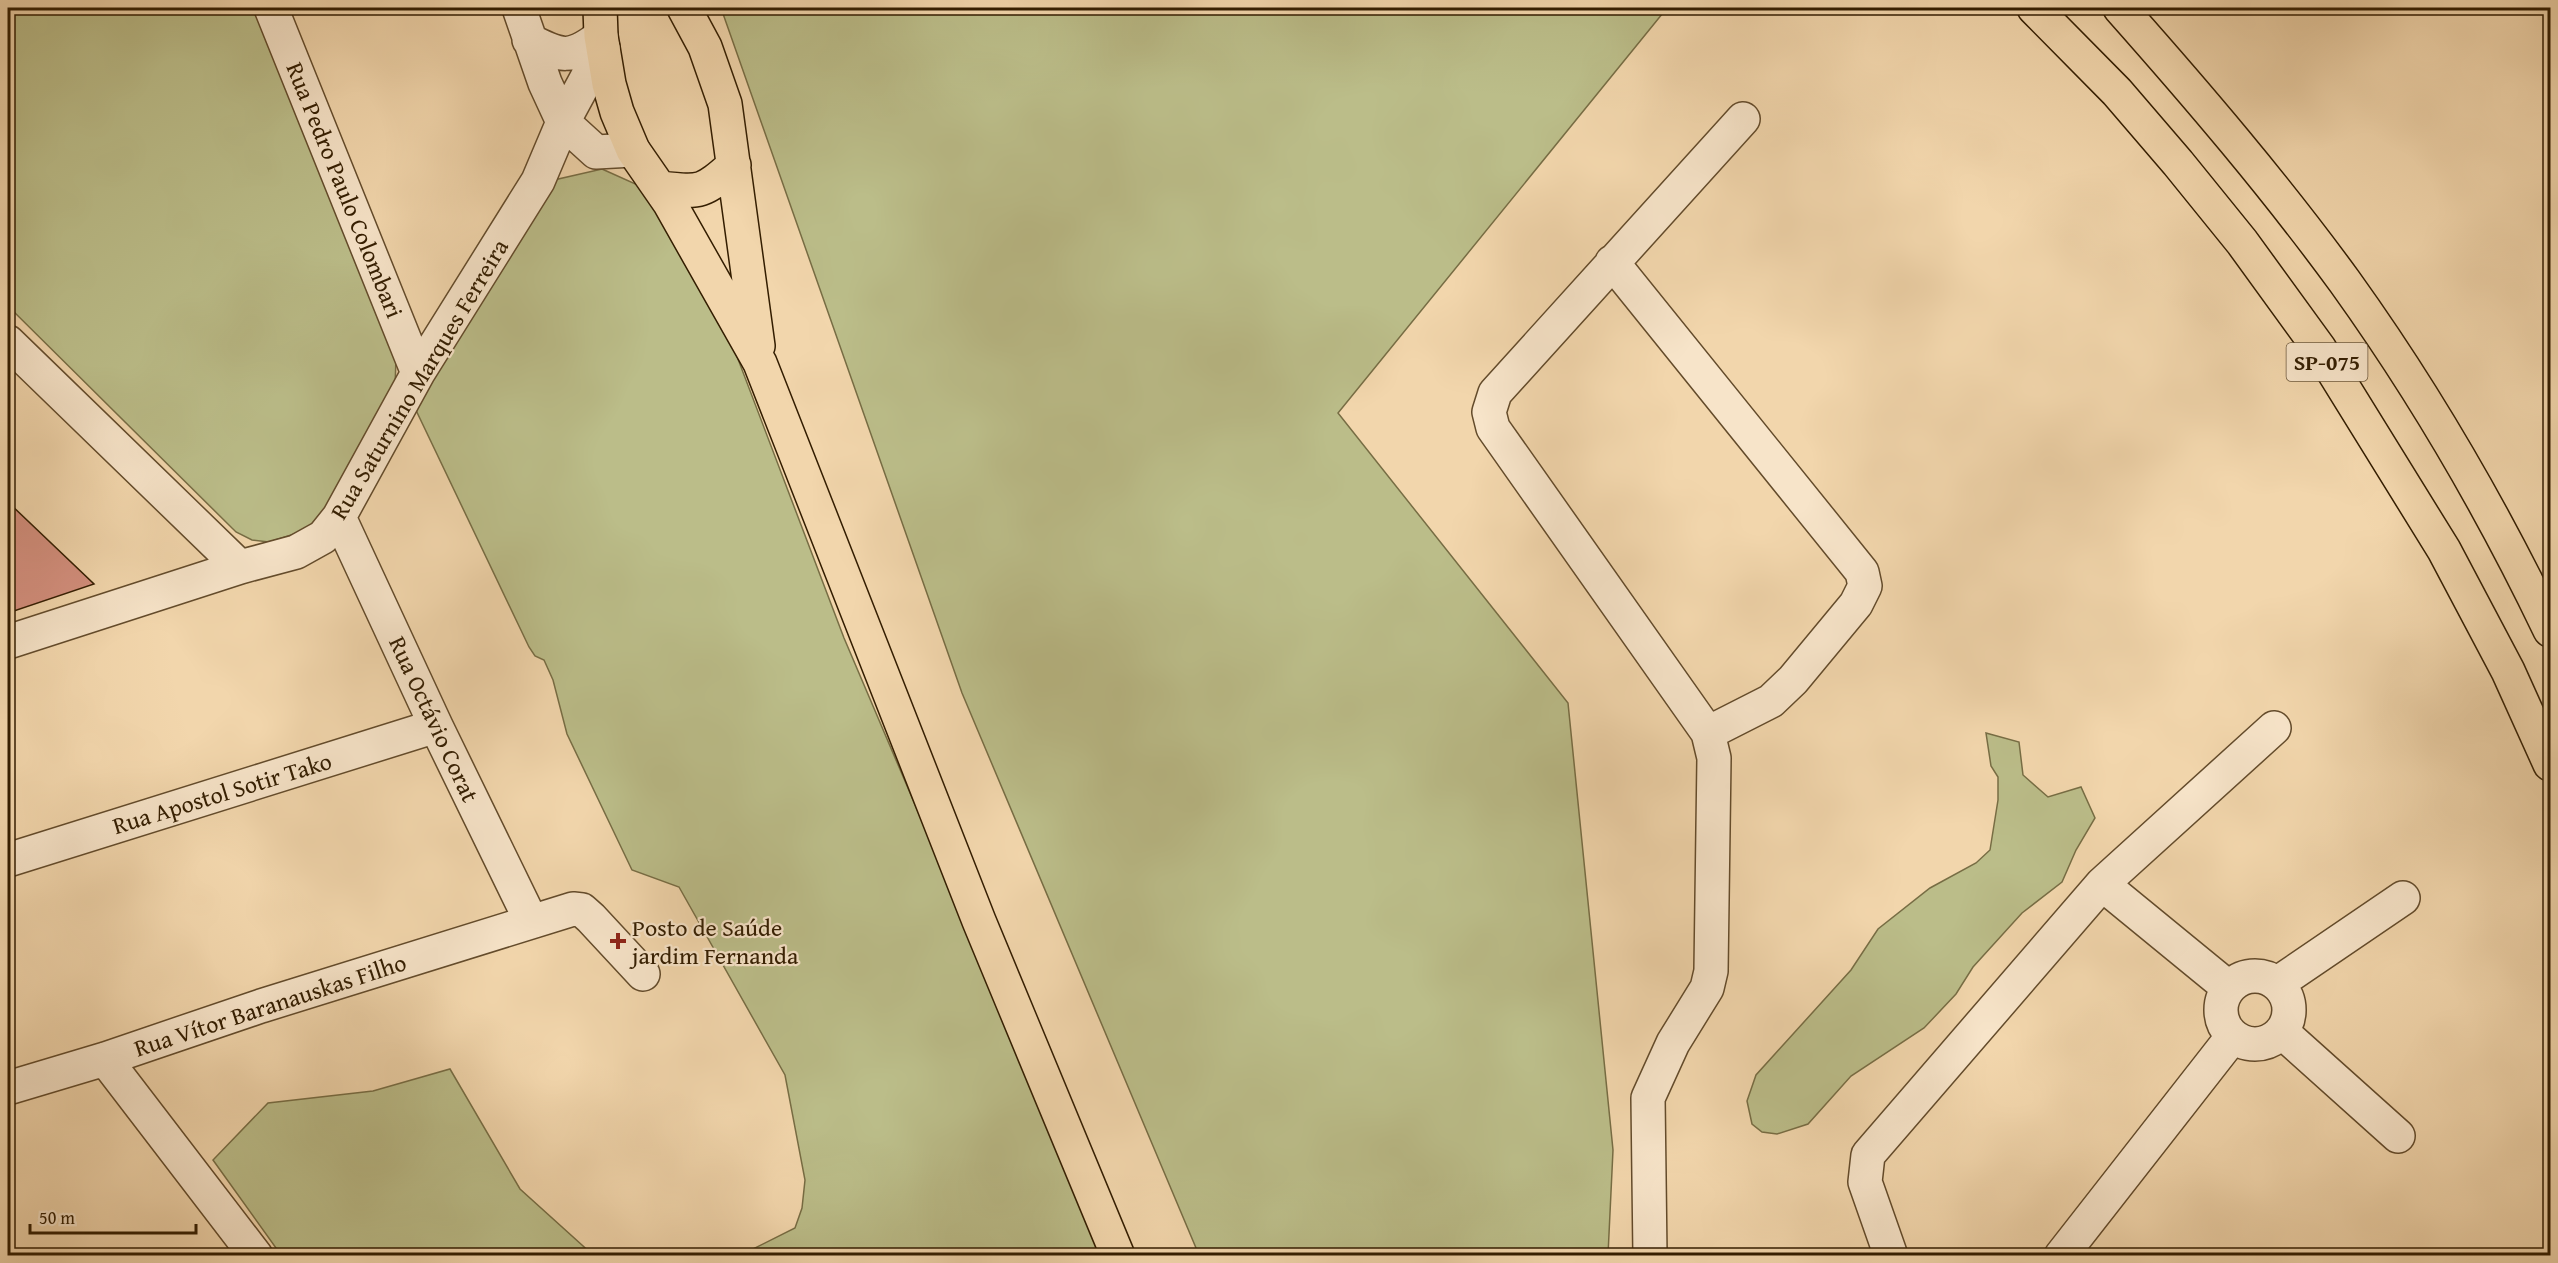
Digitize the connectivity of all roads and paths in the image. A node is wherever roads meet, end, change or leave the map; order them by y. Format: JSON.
{"nodes":[{"id":1,"x":272,"y":8,"type":"edge"},
{"id":2,"x":519,"y":8,"type":"edge"},
{"id":3,"x":684,"y":8,"type":"edge"},
{"id":4,"x":2034,"y":8,"type":"edge"},
{"id":5,"x":2120,"y":8,"type":"edge"},
{"id":6,"x":601,"y":31,"type":"edge"},
{"id":7,"x":529,"y":40,"type":"junction"},
{"id":8,"x":1743,"y":118,"type":"dead end"},
{"id":9,"x":563,"y":122,"type":"junction"},
{"id":10,"x":633,"y":150,"type":"junction"},
{"id":11,"x":596,"y":152,"type":"junction"},
{"id":12,"x":734,"y":165,"type":"junction"},
{"id":13,"x":538,"y":181,"type":"junction"},
{"id":14,"x":661,"y":188,"type":"junction"},
{"id":15,"x":1612,"y":262,"type":"junction"},
{"id":16,"x":8,"y":342,"type":"edge"},
{"id":17,"x":760,"y":363,"type":"junction"},
{"id":18,"x":418,"y":373,"type":"junction"},
{"id":19,"x":339,"y":517,"type":"junction"},
{"id":20,"x":240,"y":567,"type":"junction"},
{"id":21,"x":2550,"y":630,"type":"edge"},
{"id":22,"x":8,"y":642,"type":"edge"},
{"id":23,"x":436,"y":726,"type":"junction"},
{"id":24,"x":2274,"y":728,"type":"dead end"},
{"id":25,"x":1708,"y":733,"type":"junction"},
{"id":26,"x":2550,"y":764,"type":"edge"},
{"id":27,"x":8,"y":860,"type":"edge"},
{"id":28,"x":2102,"y":884,"type":"junction"},
{"id":29,"x":2403,"y":898,"type":"dead end"},
{"id":30,"x":531,"y":921,"type":"junction"},
{"id":31,"x":643,"y":974,"type":"dead end"},
{"id":32,"x":2278,"y":983,"type":"junction"},
{"id":33,"x":2229,"y":988,"type":"junction"},
{"id":34,"x":2282,"y":1032,"type":"junction"},
{"id":35,"x":2233,"y":1036,"type":"junction"},
{"id":36,"x":105,"y":1059,"type":"junction"},
{"id":37,"x":8,"y":1088,"type":"edge"},
{"id":38,"x":2398,"y":1136,"type":"dead end"},
{"id":39,"x":256,"y":1256,"type":"edge"},
{"id":40,"x":1118,"y":1256,"type":"edge"},
{"id":41,"x":1650,"y":1256,"type":"edge"},
{"id":42,"x":1891,"y":1256,"type":"edge"},
{"id":43,"x":2061,"y":1256,"type":"edge"}],
"edges":[{"from":1,"to":18,"type":"street","name":"Rua Pedro Paulo Colombari"},
{"from":2,"to":7,"type":"street"},
{"from":3,"to":12,"type":"main road"},
{"from":4,"to":26,"type":"main road","number":"SP-075"},
{"from":5,"to":21,"type":"main road","number":"SP-075"},
{"from":6,"to":7,"type":"street"},
{"from":6,"to":9,"type":"street","name":"Rua Saturnino Marques Ferreira"},
{"from":6,"to":10,"type":"main road"},
{"from":7,"to":9,"type":"street"},
{"from":8,"to":15,"type":"street"},
{"from":9,"to":11,"type":"street"},
{"from":9,"to":13,"type":"street","name":"Rua Saturnino Marques Ferreira"},
{"from":10,"to":11,"type":"street","name":"Rua Saturnino Marques Ferreira"},
{"from":10,"to":14,"type":"main road"},
{"from":11,"to":13,"type":"street","name":"Rua Saturnino Marques Ferreira"},
{"from":12,"to":14,"type":"main road"},
{"from":12,"to":17,"type":"main road"},
{"from":13,"to":18,"type":"street","name":"Rua Saturnino Marques Ferreira"},
{"from":14,"to":17,"type":"main road"},
{"from":15,"to":25,"type":"street"},
{"from":15,"to":25,"type":"street"},
{"from":16,"to":20,"type":"street"},
{"from":17,"to":40,"type":"main road"},
{"from":18,"to":19,"type":"street","name":"Rua Saturnino Marques Ferreira"},
{"from":19,"to":20,"type":"street","name":"Rua Saturnino Marques Ferreira"},
{"from":19,"to":23,"type":"street","name":"Rua Octávio Corat"},
{"from":20,"to":22,"type":"street","name":"Rua Saturnino Marques Ferreira"},
{"from":23,"to":27,"type":"street","name":"Rua Apostol Sotir Tako"},
{"from":23,"to":30,"type":"street","name":"Rua Octávio Corat"},
{"from":24,"to":28,"type":"street"},
{"from":25,"to":41,"type":"street"},
{"from":28,"to":33,"type":"street"},
{"from":28,"to":42,"type":"street"},
{"from":29,"to":32,"type":"street"},
{"from":30,"to":31,"type":"street","name":"Rua Vítor Baranauskas Filho"},
{"from":30,"to":36,"type":"street","name":"Rua Vítor Baranauskas Filho"},
{"from":32,"to":33,"type":"street"},
{"from":32,"to":34,"type":"street"},
{"from":33,"to":35,"type":"street"},
{"from":34,"to":35,"type":"street"},
{"from":34,"to":38,"type":"street"},
{"from":35,"to":43,"type":"street"},
{"from":36,"to":37,"type":"street","name":"Rua Vítor Baranauskas Filho"},
{"from":36,"to":39,"type":"street"}]}
